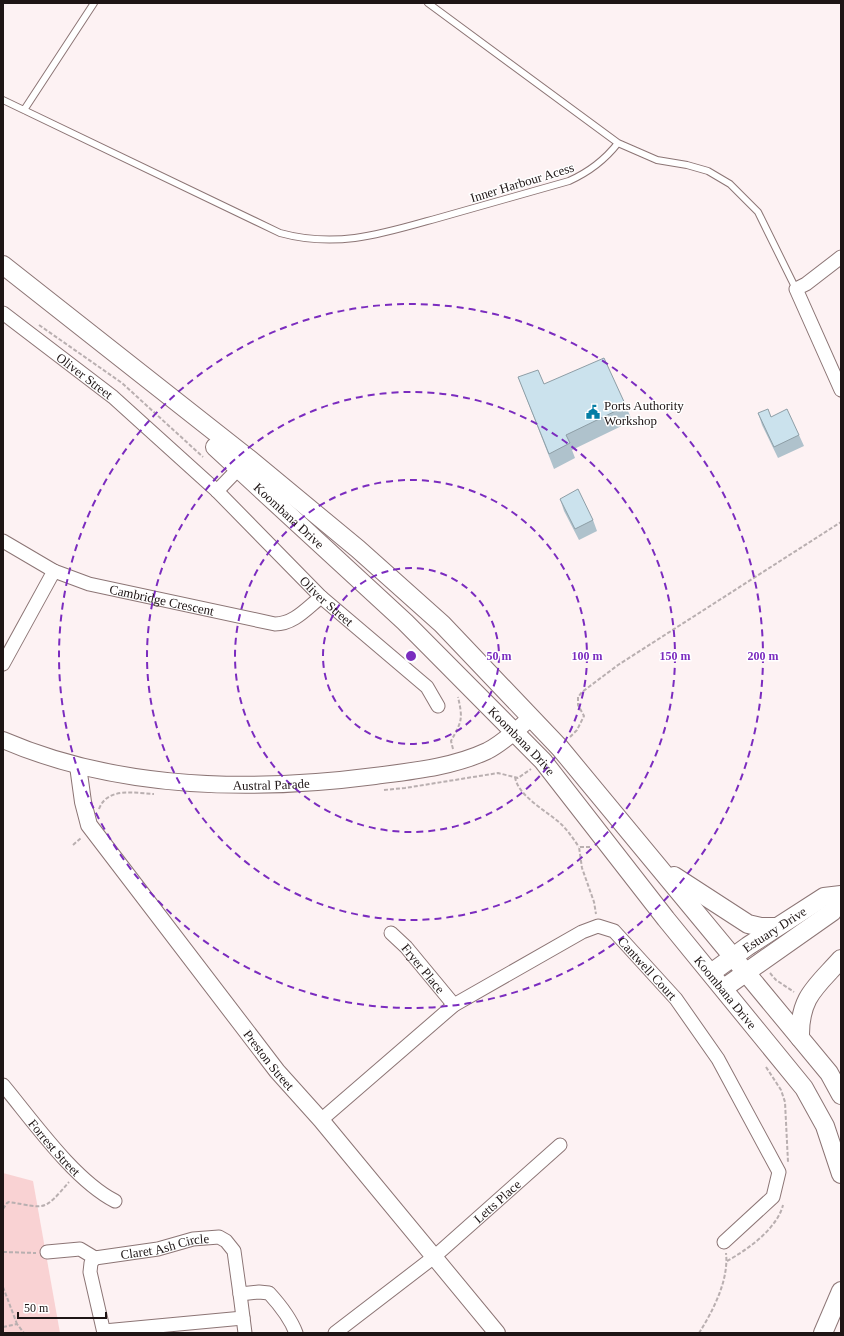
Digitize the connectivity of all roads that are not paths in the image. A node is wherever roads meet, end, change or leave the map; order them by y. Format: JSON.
{"nodes":[{"id":1,"x":94,"y":3,"type":"edge"},
{"id":2,"x":428,"y":3,"type":"edge"},
{"id":3,"x":3,"y":100,"type":"edge"},
{"id":4,"x":24,"y":110,"type":"junction"},
{"id":5,"x":618,"y":143,"type":"junction"},
{"id":6,"x":841,"y":257,"type":"edge"},
{"id":7,"x":3,"y":265,"type":"edge"},
{"id":8,"x":796,"y":289,"type":"junction"},
{"id":9,"x":3,"y":313,"type":"edge"},
{"id":10,"x":841,"y":390,"type":"edge"},
{"id":11,"x":243,"y":463,"type":"junction"},
{"id":12,"x":217,"y":492,"type":"junction"},
{"id":13,"x":3,"y":541,"type":"edge"},
{"id":14,"x":54,"y":571,"type":"junction"},
{"id":15,"x":321,"y":597,"type":"junction"},
{"id":16,"x":3,"y":664,"type":"edge"},
{"id":17,"x":438,"y":706,"type":"dead end"},
{"id":18,"x":531,"y":718,"type":"junction"},
{"id":19,"x":514,"y":732,"type":"junction"},
{"id":20,"x":3,"y":740,"type":"edge"},
{"id":21,"x":78,"y":766,"type":"junction"},
{"id":22,"x":660,"y":868,"type":"junction"},
{"id":23,"x":841,"y":896,"type":"edge"},
{"id":24,"x":775,"y":927,"type":"junction"},
{"id":25,"x":391,"y":933,"type":"dead end"},
{"id":26,"x":733,"y":956,"type":"junction"},
{"id":27,"x":841,"y":959,"type":"edge"},
{"id":28,"x":746,"y":972,"type":"junction"},
{"id":29,"x":711,"y":973,"type":"junction"},
{"id":30,"x":724,"y":988,"type":"junction"},
{"id":31,"x":454,"y":1005,"type":"junction"},
{"id":32,"x":800,"y":1038,"type":"junction"},
{"id":33,"x":3,"y":1085,"type":"edge"},
{"id":34,"x":841,"y":1095,"type":"edge"},
{"id":35,"x":321,"y":1120,"type":"junction"},
{"id":36,"x":560,"y":1146,"type":"dead end"},
{"id":37,"x":841,"y":1174,"type":"edge"},
{"id":38,"x":115,"y":1201,"type":"dead end"},
{"id":39,"x":724,"y":1242,"type":"road end"},
{"id":40,"x":47,"y":1252,"type":"road end"},
{"id":41,"x":434,"y":1257,"type":"junction"},
{"id":42,"x":95,"y":1258,"type":"junction"},
{"id":43,"x":841,"y":1291,"type":"edge"},
{"id":44,"x":240,"y":1294,"type":"junction"},
{"id":45,"x":243,"y":1318,"type":"junction"},
{"id":46,"x":104,"y":1332,"type":"edge"},
{"id":47,"x":245,"y":1333,"type":"edge"},
{"id":48,"x":296,"y":1333,"type":"edge"},
{"id":49,"x":335,"y":1333,"type":"edge"},
{"id":50,"x":497,"y":1333,"type":"edge"},
{"id":51,"x":823,"y":1333,"type":"edge"}],
"edges":[{"from":1,"to":4,"type":"lane"},
{"from":2,"to":5,"type":"lane"},
{"from":3,"to":4,"type":"lane","name":"Inner Harbour Acess"},
{"from":4,"to":5,"type":"lane","name":"Inner Harbour Acess"},
{"from":5,"to":8,"type":"lane"},
{"from":6,"to":8,"type":"street"},
{"from":7,"to":11,"type":"main road","name":"Koombana Drive"},
{"from":8,"to":10,"type":"street"},
{"from":9,"to":12,"type":"street","name":"Oliver Street"},
{"from":11,"to":12,"type":"street"},
{"from":11,"to":18,"type":"main road","name":"Koombana Drive"},
{"from":11,"to":19,"type":"main road","name":"Koombana Drive"},
{"from":12,"to":15,"type":"street","name":"Oliver Street"},
{"from":13,"to":14,"type":"street","name":"Cambridge Crescent"},
{"from":14,"to":15,"type":"street","name":"Cambridge Crescent"},
{"from":14,"to":16,"type":"street"},
{"from":15,"to":17,"type":"street","name":"Oliver Street"},
{"from":18,"to":19,"type":"street","name":"Austral Parade"},
{"from":18,"to":22,"type":"main road","name":"Koombana Drive"},
{"from":19,"to":21,"type":"street","name":"Austral Parade"},
{"from":19,"to":29,"type":"main road","name":"Koombana Drive"},
{"from":20,"to":21,"type":"street","name":"Austral Parade"},
{"from":21,"to":35,"type":"street","name":"Preston Street"},
{"from":22,"to":24,"type":"main road"},
{"from":22,"to":26,"type":"main road","name":"Koombana Drive"},
{"from":23,"to":24,"type":"main road","name":"Estuary Drive"},
{"from":23,"to":28,"type":"main road","name":"Estuary Drive"},
{"from":24,"to":26,"type":"main road","name":"Estuary Drive"},
{"from":25,"to":31,"type":"street","name":"Fryer Place"},
{"from":26,"to":28,"type":"main road","name":"Koombana Drive"},
{"from":26,"to":29,"type":"main road","name":"Estuary Drive"},
{"from":27,"to":32,"type":"main road"},
{"from":28,"to":30,"type":"main road","name":"Estuary Drive"},
{"from":28,"to":32,"type":"main road","name":"Koombana Drive"},
{"from":29,"to":30,"type":"main road","name":"Koombana Drive"},
{"from":30,"to":37,"type":"main road","name":"Koombana Drive"},
{"from":31,"to":35,"type":"street"},
{"from":31,"to":39,"type":"street","name":"Cantwell Court"},
{"from":32,"to":34,"type":"main road","name":"Koombana Drive"},
{"from":33,"to":38,"type":"street","name":"Forrest Street"},
{"from":35,"to":41,"type":"street","name":"Preston Street"},
{"from":36,"to":41,"type":"street","name":"Letts Place"},
{"from":40,"to":42,"type":"street"},
{"from":41,"to":49,"type":"street","name":"Letts Place"},
{"from":41,"to":50,"type":"street","name":"Preston Street"},
{"from":42,"to":44,"type":"street","name":"Claret Ash Circle"},
{"from":42,"to":46,"type":"street"},
{"from":43,"to":51,"type":"main road"},
{"from":44,"to":45,"type":"street"},
{"from":44,"to":48,"type":"street"},
{"from":45,"to":46,"type":"street"},
{"from":45,"to":47,"type":"street"}]}
